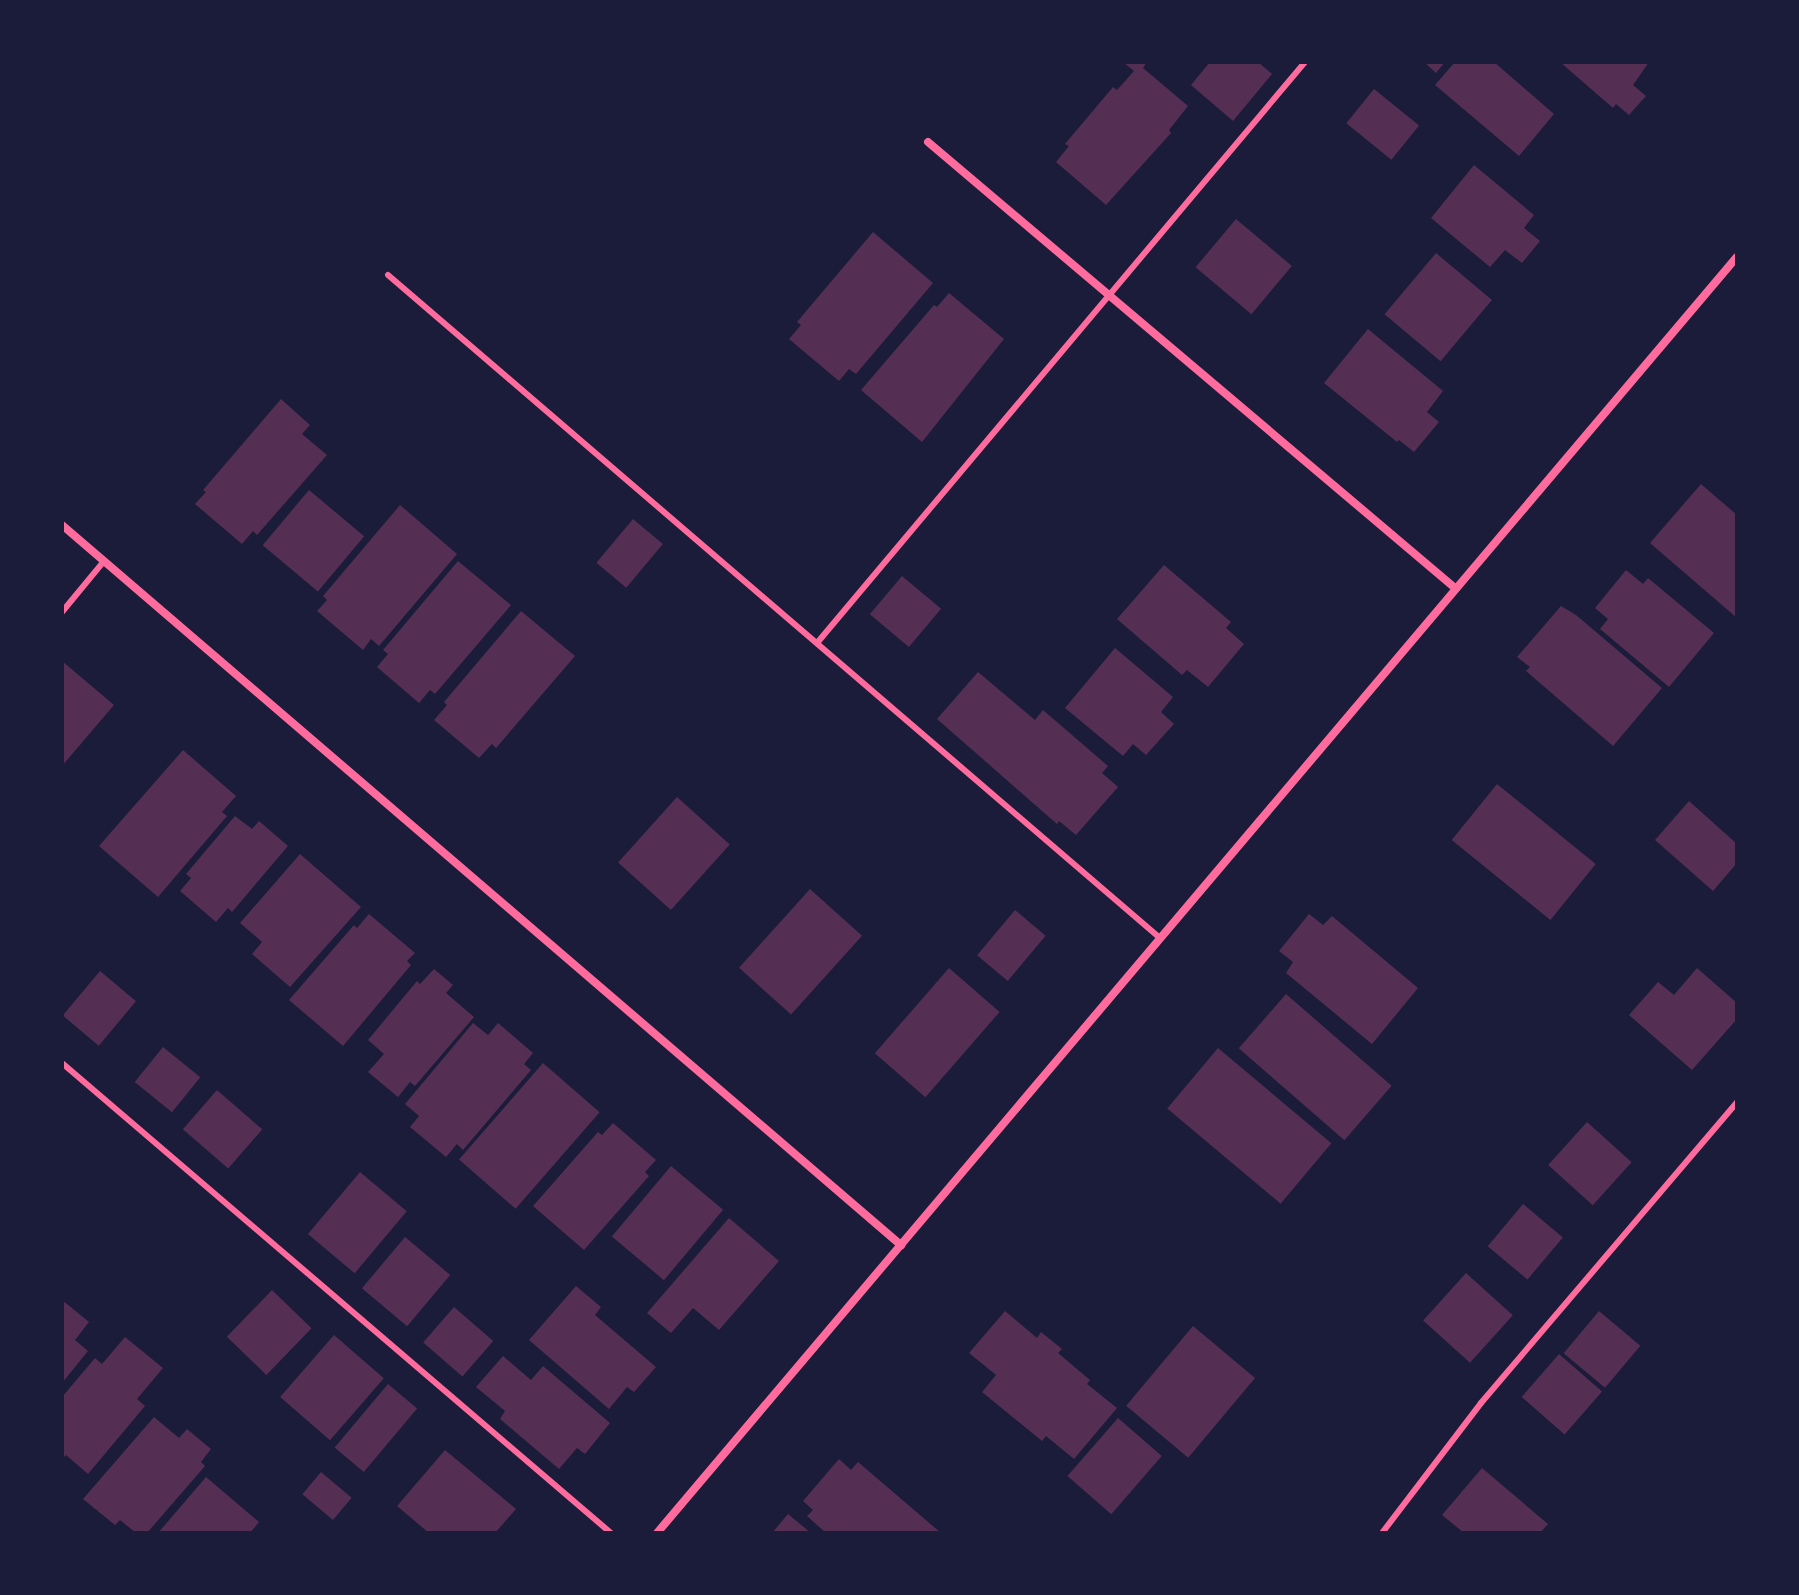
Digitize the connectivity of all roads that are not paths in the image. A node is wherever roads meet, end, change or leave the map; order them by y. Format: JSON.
{"nodes":[{"id":1,"x":1305,"y":62,"type":"edge"},
{"id":2,"x":928,"y":142,"type":"dead end"},
{"id":3,"x":1737,"y":257,"type":"edge"},
{"id":4,"x":388,"y":275,"type":"dead end"},
{"id":5,"x":1108,"y":295,"type":"junction"},
{"id":6,"x":62,"y":525,"type":"edge"},
{"id":7,"x":104,"y":561,"type":"junction"},
{"id":8,"x":1455,"y":588,"type":"junction"},
{"id":9,"x":62,"y":612,"type":"edge"},
{"id":10,"x":817,"y":643,"type":"junction"},
{"id":11,"x":1160,"y":938,"type":"junction"},
{"id":12,"x":62,"y":1063,"type":"edge"},
{"id":13,"x":1737,"y":1102,"type":"edge"},
{"id":14,"x":901,"y":1245,"type":"junction"},
{"id":15,"x":611,"y":1533,"type":"edge"},
{"id":16,"x":657,"y":1533,"type":"edge"},
{"id":17,"x":1382,"y":1533,"type":"edge"}],
"edges":[{"from":1,"to":5,"type":"lane"},
{"from":2,"to":5,"type":"street"},
{"from":3,"to":8,"type":"street"},
{"from":4,"to":10,"type":"lane"},
{"from":5,"to":8,"type":"street"},
{"from":5,"to":10,"type":"lane"},
{"from":6,"to":7,"type":"street"},
{"from":7,"to":9,"type":"lane"},
{"from":7,"to":14,"type":"street"},
{"from":8,"to":11,"type":"street"},
{"from":10,"to":11,"type":"lane"},
{"from":11,"to":14,"type":"street"},
{"from":12,"to":15,"type":"lane"},
{"from":13,"to":17,"type":"lane"},
{"from":14,"to":16,"type":"street"}]}
